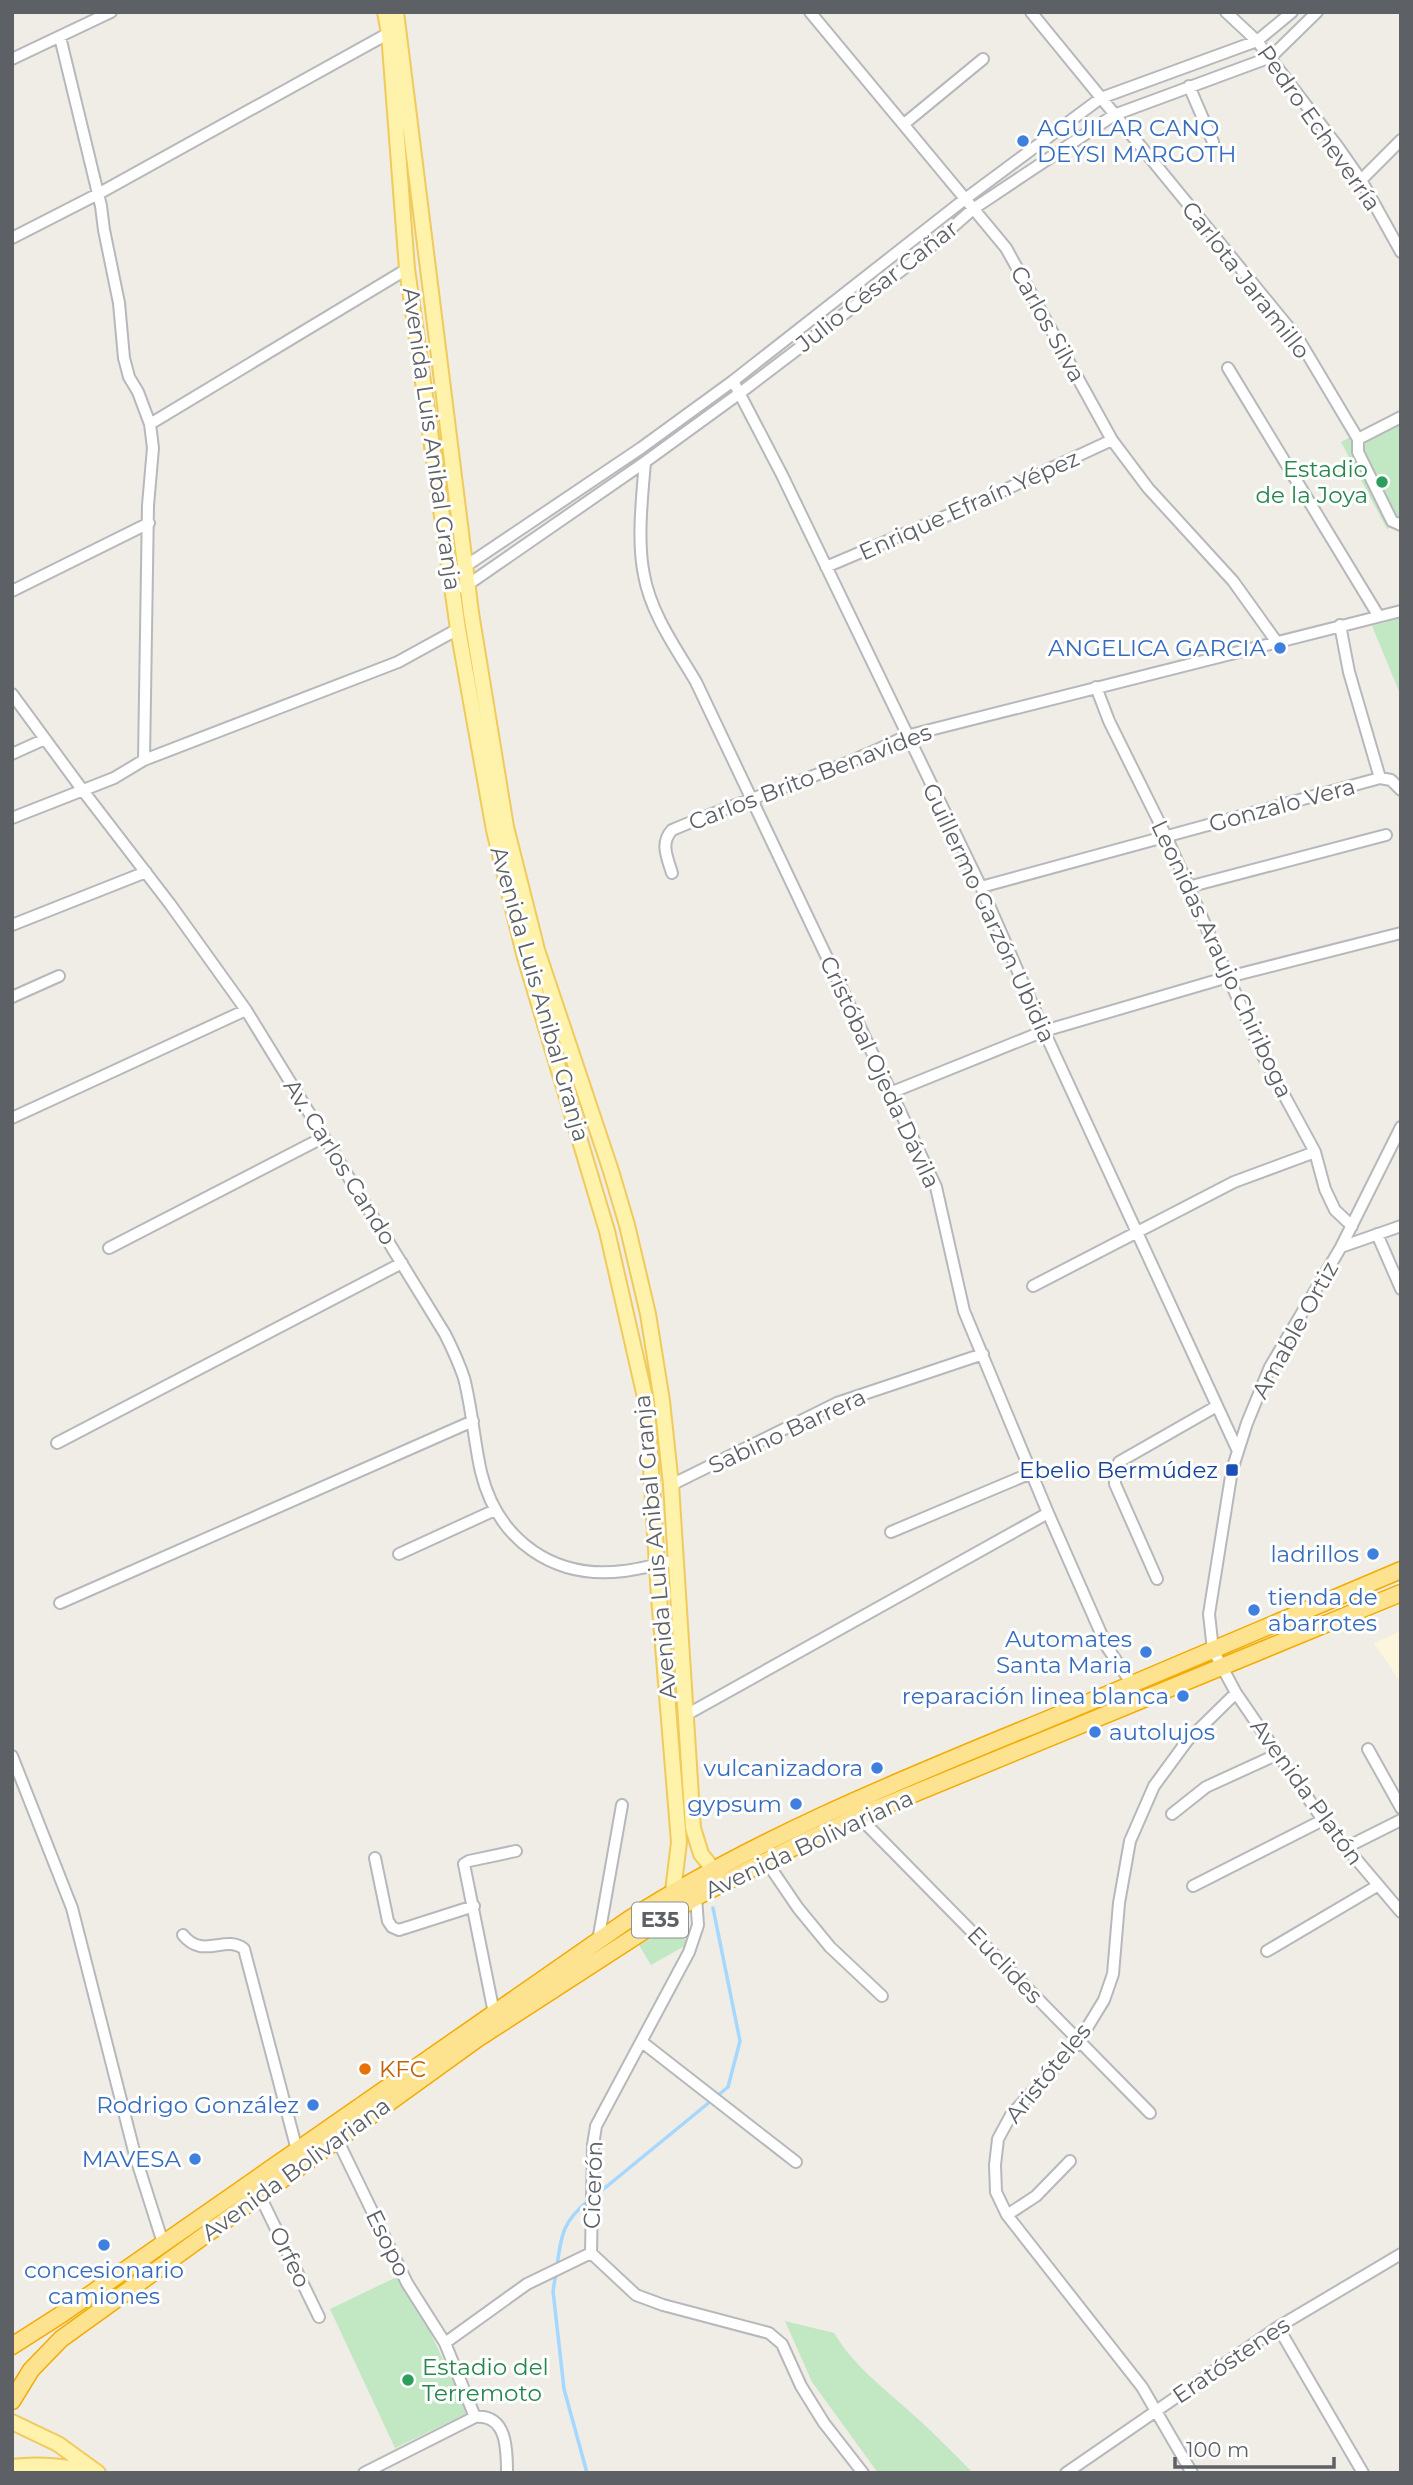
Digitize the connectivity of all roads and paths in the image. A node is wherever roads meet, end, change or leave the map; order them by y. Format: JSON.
{"nodes":[{"id":1,"x":111,"y":12,"type":"edge"},
{"id":2,"x":385,"y":12,"type":"edge"},
{"id":3,"x":396,"y":12,"type":"edge"},
{"id":4,"x":810,"y":12,"type":"edge"},
{"id":5,"x":1031,"y":12,"type":"edge"},
{"id":6,"x":1226,"y":12,"type":"edge"},
{"id":7,"x":1293,"y":12,"type":"edge"},
{"id":8,"x":1317,"y":12,"type":"edge"},
{"id":9,"x":388,"y":33,"type":"junction"},
{"id":10,"x":60,"y":37,"type":"junction"},
{"id":11,"x":1258,"y":41,"type":"junction"},
{"id":12,"x":1271,"y":57,"type":"junction"},
{"id":13,"x":12,"y":59,"type":"edge"},
{"id":14,"x":983,"y":59,"type":"dead end"},
{"id":15,"x":1189,"y":86,"type":"junction"},
{"id":16,"x":1101,"y":98,"type":"junction"},
{"id":17,"x":1114,"y":114,"type":"junction"},
{"id":18,"x":904,"y":124,"type":"junction"},
{"id":19,"x":1401,"y":140,"type":"edge"},
{"id":20,"x":1213,"y":142,"type":"dead end"},
{"id":21,"x":1361,"y":180,"type":"junction"},
{"id":22,"x":98,"y":194,"type":"junction"},
{"id":23,"x":965,"y":200,"type":"junction"},
{"id":24,"x":973,"y":209,"type":"junction"},
{"id":25,"x":12,"y":238,"type":"edge"},
{"id":26,"x":1401,"y":252,"type":"edge"},
{"id":27,"x":407,"y":269,"type":"junction"},
{"id":28,"x":1228,"y":368,"type":"dead end"},
{"id":29,"x":733,"y":381,"type":"junction"},
{"id":30,"x":740,"y":393,"type":"junction"},
{"id":31,"x":1401,"y":417,"type":"edge"},
{"id":32,"x":150,"y":424,"type":"junction"},
{"id":33,"x":1359,"y":439,"type":"junction"},
{"id":34,"x":1112,"y":440,"type":"junction"},
{"id":35,"x":645,"y":462,"type":"junction"},
{"id":36,"x":149,"y":523,"type":"junction"},
{"id":37,"x":1401,"y":525,"type":"edge"},
{"id":38,"x":826,"y":567,"type":"junction"},
{"id":39,"x":465,"y":568,"type":"junction"},
{"id":40,"x":452,"y":576,"type":"junction"},
{"id":41,"x":467,"y":586,"type":"junction"},
{"id":42,"x":12,"y":591,"type":"edge"},
{"id":43,"x":454,"y":595,"type":"junction"},
{"id":44,"x":1401,"y":611,"type":"edge"},
{"id":45,"x":1378,"y":615,"type":"junction"},
{"id":46,"x":1340,"y":625,"type":"junction"},
{"id":47,"x":458,"y":629,"type":"junction"},
{"id":48,"x":1276,"y":641,"type":"junction"},
{"id":49,"x":1096,"y":687,"type":"junction"},
{"id":50,"x":12,"y":694,"type":"edge"},
{"id":51,"x":906,"y":736,"type":"junction"},
{"id":52,"x":45,"y":739,"type":"junction"},
{"id":53,"x":12,"y":754,"type":"edge"},
{"id":54,"x":144,"y":760,"type":"junction"},
{"id":55,"x":1380,"y":778,"type":"junction"},
{"id":56,"x":1401,"y":790,"type":"edge"},
{"id":57,"x":84,"y":792,"type":"junction"},
{"id":58,"x":752,"y":798,"type":"junction"},
{"id":59,"x":12,"y":818,"type":"edge"},
{"id":60,"x":1386,"y":835,"type":"dead end"},
{"id":61,"x":1166,"y":836,"type":"junction"},
{"id":62,"x":146,"y":872,"type":"junction"},
{"id":63,"x":671,"y":873,"type":"dead end"},
{"id":64,"x":981,"y":887,"type":"junction"},
{"id":65,"x":1188,"y":887,"type":"junction"},
{"id":66,"x":12,"y":925,"type":"edge"},
{"id":67,"x":1401,"y":933,"type":"edge"},
{"id":68,"x":60,"y":976,"type":"dead end"},
{"id":69,"x":1228,"y":977,"type":"junction"},
{"id":70,"x":12,"y":997,"type":"edge"},
{"id":71,"x":246,"y":1010,"type":"junction"},
{"id":72,"x":1044,"y":1031,"type":"junction"},
{"id":73,"x":890,"y":1093,"type":"junction"},
{"id":74,"x":12,"y":1118,"type":"edge"},
{"id":75,"x":1401,"y":1127,"type":"edge"},
{"id":76,"x":324,"y":1137,"type":"junction"},
{"id":77,"x":1315,"y":1152,"type":"junction"},
{"id":78,"x":1352,"y":1226,"type":"junction"},
{"id":79,"x":1401,"y":1226,"type":"edge"},
{"id":80,"x":1136,"y":1233,"type":"junction"},
{"id":81,"x":1377,"y":1234,"type":"junction"},
{"id":82,"x":1341,"y":1247,"type":"junction"},
{"id":83,"x":109,"y":1248,"type":"dead end"},
{"id":84,"x":402,"y":1263,"type":"junction"},
{"id":85,"x":1032,"y":1286,"type":"dead end"},
{"id":86,"x":1401,"y":1289,"type":"edge"},
{"id":87,"x":983,"y":1354,"type":"junction"},
{"id":88,"x":1217,"y":1406,"type":"junction"},
{"id":89,"x":473,"y":1421,"type":"junction"},
{"id":90,"x":57,"y":1443,"type":"dead end"},
{"id":91,"x":1237,"y":1449,"type":"junction"},
{"id":92,"x":1031,"y":1473,"type":"junction"},
{"id":93,"x":671,"y":1485,"type":"junction"},
{"id":94,"x":495,"y":1510,"type":"junction"},
{"id":95,"x":1048,"y":1513,"type":"junction"},
{"id":96,"x":891,"y":1532,"type":"dead end"},
{"id":97,"x":399,"y":1554,"type":"dead end"},
{"id":98,"x":676,"y":1560,"type":"junction"},
{"id":99,"x":657,"y":1564,"type":"junction"},
{"id":100,"x":1401,"y":1570,"type":"edge"},
{"id":101,"x":1157,"y":1579,"type":"dead end"},
{"id":102,"x":1401,"y":1593,"type":"edge"},
{"id":103,"x":60,"y":1603,"type":"dead end"},
{"id":104,"x":1213,"y":1650,"type":"junction"},
{"id":105,"x":1222,"y":1666,"type":"junction"},
{"id":106,"x":1132,"y":1684,"type":"junction"},
{"id":107,"x":1236,"y":1693,"type":"junction"},
{"id":108,"x":685,"y":1715,"type":"junction"},
{"id":109,"x":1368,"y":1749,"type":"dead end"},
{"id":110,"x":1278,"y":1754,"type":"junction"},
{"id":111,"x":12,"y":1756,"type":"edge"},
{"id":112,"x":622,"y":1805,"type":"dead end"},
{"id":113,"x":1401,"y":1808,"type":"edge"},
{"id":114,"x":1172,"y":1814,"type":"dead end"},
{"id":115,"x":862,"y":1815,"type":"junction"},
{"id":116,"x":1323,"y":1820,"type":"junction"},
{"id":117,"x":1401,"y":1820,"type":"edge"},
{"id":118,"x":1345,"y":1848,"type":"junction"},
{"id":119,"x":516,"y":1852,"type":"dead end"},
{"id":120,"x":375,"y":1858,"type":"dead end"},
{"id":121,"x":766,"y":1861,"type":"junction"},
{"id":122,"x":713,"y":1869,"type":"junction"},
{"id":123,"x":1193,"y":1886,"type":"dead end"},
{"id":124,"x":1377,"y":1886,"type":"junction"},
{"id":125,"x":673,"y":1891,"type":"junction"},
{"id":126,"x":696,"y":1897,"type":"junction"},
{"id":127,"x":474,"y":1906,"type":"junction"},
{"id":128,"x":1401,"y":1912,"type":"edge"},
{"id":129,"x":183,"y":1936,"type":"dead end"},
{"id":130,"x":598,"y":1941,"type":"junction"},
{"id":131,"x":1267,"y":1951,"type":"dead end"},
{"id":132,"x":882,"y":1996,"type":"dead end"},
{"id":133,"x":494,"y":2013,"type":"junction"},
{"id":134,"x":1079,"y":2041,"type":"junction"},
{"id":135,"x":642,"y":2042,"type":"junction"},
{"id":136,"x":1150,"y":2113,"type":"dead end"},
{"id":137,"x":337,"y":2139,"type":"junction"},
{"id":138,"x":297,"y":2150,"type":"junction"},
{"id":139,"x":1070,"y":2161,"type":"dead end"},
{"id":140,"x":796,"y":2162,"type":"dead end"},
{"id":141,"x":260,"y":2196,"type":"junction"},
{"id":142,"x":1007,"y":2215,"type":"junction"},
{"id":143,"x":163,"y":2243,"type":"junction"},
{"id":144,"x":591,"y":2253,"type":"junction"},
{"id":145,"x":1401,"y":2254,"type":"edge"},
{"id":146,"x":319,"y":2317,"type":"dead end"},
{"id":147,"x":1278,"y":2327,"type":"junction"},
{"id":148,"x":444,"y":2343,"type":"junction"},
{"id":149,"x":12,"y":2346,"type":"edge"},
{"id":150,"x":12,"y":2401,"type":"edge"},
{"id":151,"x":1157,"y":2410,"type":"junction"},
{"id":152,"x":475,"y":2417,"type":"junction"},
{"id":153,"x":12,"y":2422,"type":"edge"},
{"id":154,"x":12,"y":2467,"type":"edge"},
{"id":155,"x":98,"y":2473,"type":"edge"},
{"id":156,"x":364,"y":2473,"type":"edge"},
{"id":157,"x":507,"y":2473,"type":"edge"},
{"id":158,"x":863,"y":2473,"type":"edge"},
{"id":159,"x":1066,"y":2473,"type":"edge"},
{"id":160,"x":1192,"y":2473,"type":"edge"},
{"id":161,"x":1363,"y":2473,"type":"edge"}],
"edges":[{"from":1,"to":10,"type":"street"},
{"from":2,"to":9,"type":"main road","name":"Avenida Luis Anibal Granja"},
{"from":3,"to":39,"type":"main road","name":"Avenida Luis Anibal Granja"},
{"from":4,"to":18,"type":"street","name":"Carlos Silva"},
{"from":5,"to":16,"type":"street","name":"Carlota Jaramillo"},
{"from":6,"to":11,"type":"street","name":"Pedro Echeverría"},
{"from":7,"to":11,"type":"street","name":"Julio César Cañar"},
{"from":8,"to":12,"type":"street","name":"Julio César Cañar"},
{"from":9,"to":22,"type":"street"},
{"from":9,"to":27,"type":"main road","name":"Avenida Luis Anibal Granja"},
{"from":10,"to":13,"type":"street"},
{"from":10,"to":22,"type":"street"},
{"from":11,"to":12,"type":"street","name":"Pedro Echeverría"},
{"from":11,"to":16,"type":"street","name":"Julio César Cañar"},
{"from":12,"to":15,"type":"street","name":"Julio César Cañar"},
{"from":12,"to":21,"type":"street","name":"Pedro Echeverría"},
{"from":14,"to":18,"type":"street"},
{"from":15,"to":17,"type":"street","name":"Julio César Cañar"},
{"from":15,"to":20,"type":"street"},
{"from":16,"to":17,"type":"street","name":"Carlota Jaramillo"},
{"from":16,"to":23,"type":"street","name":"Julio César Cañar"},
{"from":17,"to":24,"type":"street","name":"Julio César Cañar"},
{"from":17,"to":33,"type":"street","name":"Carlota Jaramillo"},
{"from":18,"to":23,"type":"street","name":"Carlos Silva"},
{"from":19,"to":21,"type":"street"},
{"from":21,"to":26,"type":"street","name":"Pedro Echeverría"},
{"from":22,"to":25,"type":"street"},
{"from":22,"to":32,"type":"street"},
{"from":23,"to":24,"type":"street","name":"Carlos Silva"},
{"from":23,"to":29,"type":"street","name":"Julio César Cañar"},
{"from":24,"to":30,"type":"street","name":"Julio César Cañar"},
{"from":24,"to":34,"type":"street","name":"Carlos Silva"},
{"from":27,"to":32,"type":"street"},
{"from":27,"to":40,"type":"main road","name":"Avenida Luis Anibal Granja"},
{"from":28,"to":45,"type":"street"},
{"from":29,"to":30,"type":"street","name":"Guillermo Garzón Ubidia"},
{"from":29,"to":39,"type":"street","name":"Julio César Cañar"},
{"from":30,"to":35,"type":"street","name":"Julio César Cañar"},
{"from":30,"to":38,"type":"street","name":"Guillermo Garzón Ubidia"},
{"from":31,"to":33,"type":"street"},
{"from":32,"to":36,"type":"street"},
{"from":33,"to":37,"type":"street","name":"Carlota Jaramillo"},
{"from":34,"to":38,"type":"street","name":"Enrique Efraín Yépez"},
{"from":34,"to":48,"type":"street","name":"Carlos Silva"},
{"from":35,"to":41,"type":"street","name":"Julio César Cañar"},
{"from":35,"to":58,"type":"street","name":"Cristóbal Ojeda Dávila"},
{"from":36,"to":42,"type":"street"},
{"from":36,"to":54,"type":"street"},
{"from":38,"to":51,"type":"street","name":"Guillermo Garzón Ubidia"},
{"from":39,"to":40,"type":"street","name":"Julio César Cañar"},
{"from":39,"to":41,"type":"main road","name":"Avenida Luis Anibal Granja"},
{"from":40,"to":43,"type":"main road","name":"Avenida Luis Anibal Granja"},
{"from":41,"to":43,"type":"street","name":"Julio César Cañar"},
{"from":41,"to":93,"type":"main road","name":"Avenida Luis Anibal Granja"},
{"from":43,"to":47,"type":"main road","name":"Avenida Luis Anibal Granja"},
{"from":44,"to":45,"type":"street","name":"Carlos Brito Benavides"},
{"from":45,"to":46,"type":"street","name":"Carlos Brito Benavides"},
{"from":46,"to":48,"type":"street","name":"Carlos Brito Benavides"},
{"from":46,"to":55,"type":"street"},
{"from":47,"to":54,"type":"street"},
{"from":47,"to":99,"type":"main road","name":"Avenida Luis Anibal Granja"},
{"from":48,"to":49,"type":"street","name":"Carlos Brito Benavides"},
{"from":49,"to":51,"type":"street","name":"Carlos Brito Benavides"},
{"from":49,"to":61,"type":"street","name":"Leonidas Araujo Chiriboga"},
{"from":50,"to":52,"type":"street","name":"Av. Carlos Cando"},
{"from":51,"to":58,"type":"street","name":"Carlos Brito Benavides"},
{"from":51,"to":64,"type":"street","name":"Guillermo Garzón Ubidia"},
{"from":52,"to":53,"type":"street"},
{"from":52,"to":57,"type":"street","name":"Av. Carlos Cando"},
{"from":54,"to":57,"type":"street"},
{"from":55,"to":56,"type":"street"},
{"from":55,"to":61,"type":"street","name":"Gonzalo Vera"},
{"from":57,"to":59,"type":"street"},
{"from":57,"to":62,"type":"street","name":"Av. Carlos Cando"},
{"from":58,"to":63,"type":"street","name":"Carlos Brito Benavides"},
{"from":58,"to":73,"type":"street","name":"Cristóbal Ojeda Dávila"},
{"from":60,"to":65,"type":"street"},
{"from":61,"to":64,"type":"street","name":"Gonzalo Vera"},
{"from":61,"to":65,"type":"street","name":"Leonidas Araujo Chiriboga"},
{"from":62,"to":66,"type":"street"},
{"from":62,"to":71,"type":"street","name":"Av. Carlos Cando"},
{"from":64,"to":72,"type":"street","name":"Guillermo Garzón Ubidia"},
{"from":65,"to":69,"type":"street","name":"Leonidas Araujo Chiriboga"},
{"from":67,"to":69,"type":"street"},
{"from":68,"to":70,"type":"street"},
{"from":69,"to":72,"type":"street"},
{"from":69,"to":77,"type":"street","name":"Leonidas Araujo Chiriboga"},
{"from":71,"to":74,"type":"street"},
{"from":71,"to":76,"type":"street","name":"Av. Carlos Cando"},
{"from":72,"to":73,"type":"street"},
{"from":72,"to":80,"type":"street","name":"Guillermo Garzón Ubidia"},
{"from":73,"to":87,"type":"street","name":"Cristóbal Ojeda Dávila"},
{"from":75,"to":78,"type":"street","name":"Amable Ortiz"},
{"from":76,"to":83,"type":"street"},
{"from":76,"to":84,"type":"street","name":"Av. Carlos Cando"},
{"from":77,"to":78,"type":"street","name":"Leonidas Araujo Chiriboga"},
{"from":77,"to":80,"type":"street"},
{"from":78,"to":82,"type":"street","name":"Amable Ortiz"},
{"from":79,"to":81,"type":"street"},
{"from":80,"to":85,"type":"street"},
{"from":80,"to":88,"type":"street","name":"Guillermo Garzón Ubidia"},
{"from":81,"to":82,"type":"street"},
{"from":81,"to":86,"type":"street"},
{"from":82,"to":91,"type":"street","name":"Amable Ortiz"},
{"from":84,"to":89,"type":"street","name":"Av. Carlos Cando"},
{"from":84,"to":90,"type":"street"},
{"from":87,"to":92,"type":"street","name":"Cristóbal Ojeda Dávila"},
{"from":87,"to":93,"type":"street","name":"Sabino Barrera"},
{"from":88,"to":91,"type":"street","name":"Guillermo Garzón Ubidia"},
{"from":88,"to":101,"type":"street"},
{"from":89,"to":94,"type":"street","name":"Av. Carlos Cando"},
{"from":89,"to":103,"type":"street"},
{"from":91,"to":104,"type":"street","name":"Amable Ortiz"},
{"from":92,"to":95,"type":"street","name":"Cristóbal Ojeda Dávila"},
{"from":92,"to":96,"type":"street"},
{"from":93,"to":98,"type":"main road","name":"Avenida Luis Anibal Granja"},
{"from":94,"to":97,"type":"street"},
{"from":94,"to":99,"type":"street","name":"Av. Carlos Cando"},
{"from":95,"to":106,"type":"street","name":"Cristóbal Ojeda Dávila"},
{"from":95,"to":108,"type":"street"},
{"from":98,"to":99,"type":"street","name":"Av. Carlos Cando"},
{"from":98,"to":108,"type":"main road","name":"Avenida Luis Anibal Granja"},
{"from":99,"to":125,"type":"main road","name":"Avenida Luis Anibal Granja"},
{"from":100,"to":104,"type":"highway","name":"Avenida Bolivariana","number":"E35"},
{"from":102,"to":105,"type":"highway","name":"Avenida Bolivariana","number":"E35"},
{"from":104,"to":105,"type":"street","name":"Amable Ortiz"},
{"from":104,"to":106,"type":"highway","name":"Avenida Bolivariana","number":"E35"},
{"from":105,"to":107,"type":"street","name":"Avenida Platón"},
{"from":105,"to":115,"type":"highway","name":"Avenida Bolivariana","number":"E35"},
{"from":106,"to":122,"type":"highway","name":"Avenida Bolivariana","number":"E35"},
{"from":107,"to":110,"type":"street","name":"Avenida Platón"},
{"from":107,"to":134,"type":"street","name":"Aristóteles"},
{"from":108,"to":122,"type":"main road","name":"Avenida Luis Anibal Granja"},
{"from":109,"to":113,"type":"street"},
{"from":110,"to":114,"type":"street"},
{"from":110,"to":116,"type":"street","name":"Avenida Platón"},
{"from":111,"to":143,"type":"street"},
{"from":112,"to":130,"type":"street"},
{"from":115,"to":121,"type":"highway","name":"Avenida Bolivariana","number":"E35"},
{"from":115,"to":134,"type":"street","name":"Euclides"},
{"from":116,"to":118,"type":"street","name":"Avenida Platón"},
{"from":116,"to":123,"type":"street"},
{"from":117,"to":118,"type":"street"},
{"from":118,"to":124,"type":"street","name":"Avenida Platón"},
{"from":119,"to":127,"type":"street"},
{"from":120,"to":127,"type":"street"},
{"from":121,"to":126,"type":"highway","name":"Avenida Bolivariana","number":"E35"},
{"from":121,"to":132,"type":"street"},
{"from":122,"to":125,"type":"highway","name":"Avenida Bolivariana","number":"E35"},
{"from":124,"to":128,"type":"street","name":"Avenida Platón"},
{"from":124,"to":131,"type":"street"},
{"from":125,"to":130,"type":"highway","name":"Avenida Bolivariana","number":"E35"},
{"from":126,"to":135,"type":"street","name":"Cicerón"},
{"from":126,"to":137,"type":"highway","name":"Avenida Bolivariana","number":"E35"},
{"from":127,"to":133,"type":"street"},
{"from":129,"to":138,"type":"street"},
{"from":130,"to":133,"type":"highway","name":"Avenida Bolivariana","number":"E35"},
{"from":133,"to":138,"type":"highway","name":"Avenida Bolivariana","number":"E35"},
{"from":134,"to":136,"type":"street","name":"Euclides"},
{"from":134,"to":142,"type":"street","name":"Aristóteles"},
{"from":135,"to":140,"type":"street"},
{"from":135,"to":144,"type":"street","name":"Cicerón"},
{"from":137,"to":141,"type":"highway","name":"Avenida Bolivariana","number":"E35"},
{"from":137,"to":148,"type":"street","name":"Esopo"},
{"from":138,"to":143,"type":"highway","name":"Avenida Bolivariana","number":"E35"},
{"from":139,"to":142,"type":"street"},
{"from":141,"to":146,"type":"street","name":"Orfeo"},
{"from":141,"to":150,"type":"highway","name":"Avenida Bolivariana","number":"E35"},
{"from":142,"to":151,"type":"street","name":"Aristóteles"},
{"from":143,"to":149,"type":"highway","name":"Avenida Bolivariana","number":"E35"},
{"from":144,"to":148,"type":"street"},
{"from":144,"to":158,"type":"street","name":"Cicerón"},
{"from":145,"to":147,"type":"street","name":"Eratóstenes"},
{"from":147,"to":151,"type":"street","name":"Eratóstenes"},
{"from":147,"to":161,"type":"street"},
{"from":148,"to":152,"type":"street","name":"Esopo"},
{"from":151,"to":159,"type":"street","name":"Eratóstenes"},
{"from":151,"to":160,"type":"street","name":"Aristóteles"},
{"from":152,"to":156,"type":"street"},
{"from":152,"to":157,"type":"street"},
{"from":153,"to":155,"type":"main road"},
{"from":154,"to":155,"type":"main road"}]}
